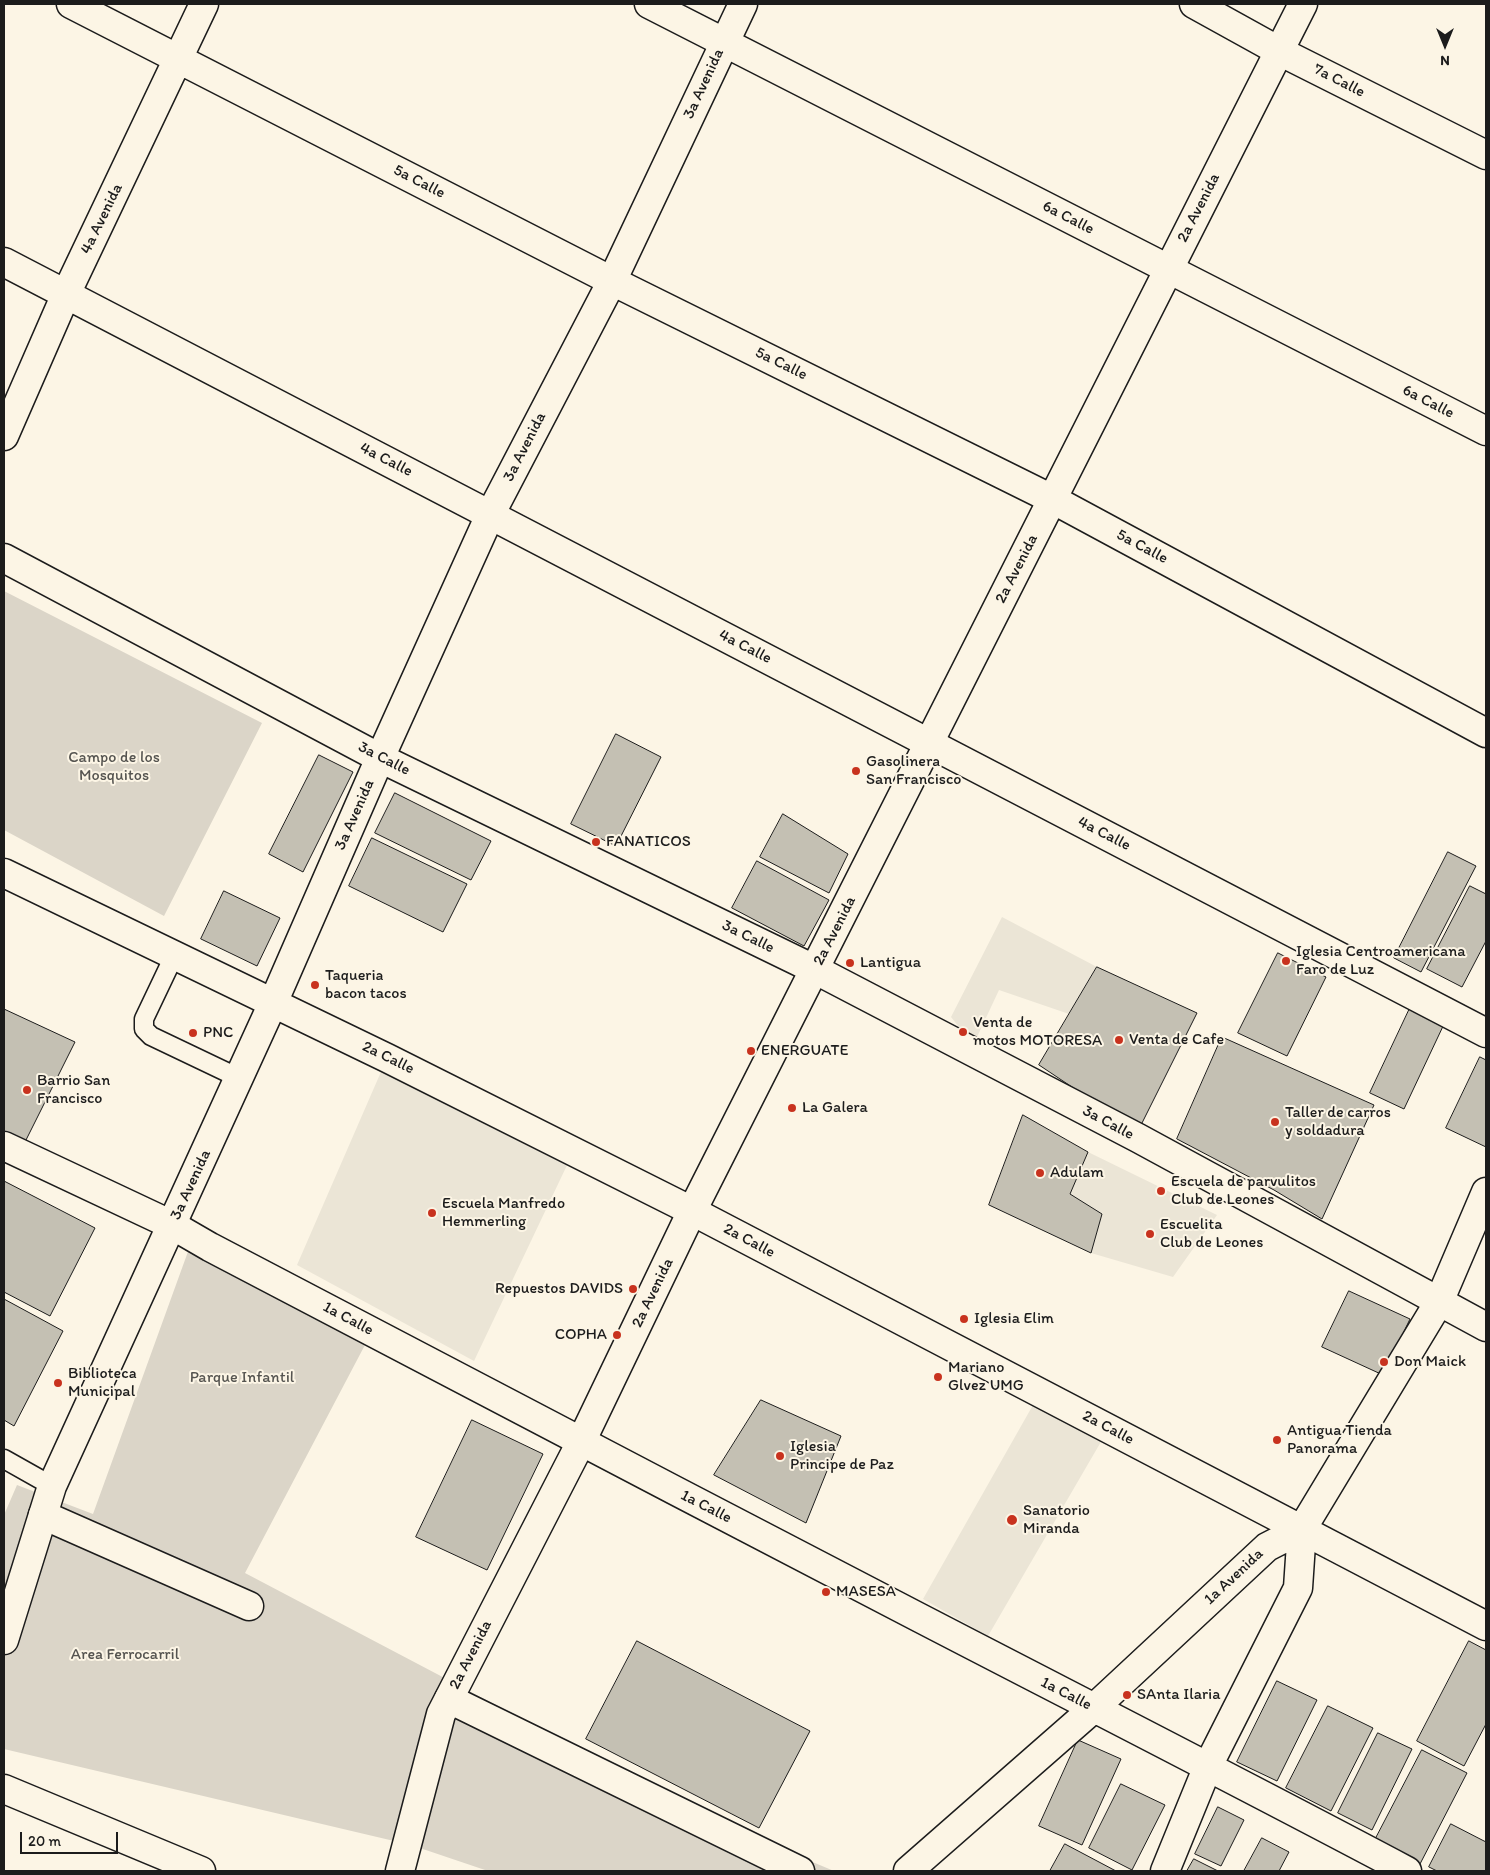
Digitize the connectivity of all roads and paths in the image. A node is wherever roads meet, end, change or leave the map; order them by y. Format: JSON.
{"nodes":[{"id":1,"x":71,"y":4,"type":"edge"},
{"id":2,"x":204,"y":4,"type":"edge"},
{"id":3,"x":650,"y":4,"type":"edge"},
{"id":4,"x":742,"y":4,"type":"edge"},
{"id":5,"x":1194,"y":4,"type":"edge"},
{"id":6,"x":1303,"y":4,"type":"edge"},
{"id":7,"x":724,"y":42,"type":"junction"},
{"id":8,"x":1279,"y":51,"type":"junction"},
{"id":9,"x":179,"y":59,"type":"junction"},
{"id":10,"x":1486,"y":155,"type":"edge"},
{"id":11,"x":4,"y":262,"type":"edge"},
{"id":12,"x":1168,"y":269,"type":"junction"},
{"id":13,"x":612,"y":281,"type":"junction"},
{"id":14,"x":66,"y":294,"type":"junction"},
{"id":15,"x":1486,"y":431,"type":"edge"},
{"id":16,"x":4,"y":436,"type":"edge"},
{"id":17,"x":1052,"y":499,"type":"junction"},
{"id":18,"x":490,"y":515,"type":"junction"},
{"id":19,"x":4,"y":558,"type":"edge"},
{"id":20,"x":1486,"y":733,"type":"edge"},
{"id":21,"x":929,"y":743,"type":"junction"},
{"id":22,"x":380,"y":758,"type":"junction"},
{"id":23,"x":4,"y":872,"type":"edge"},
{"id":24,"x":174,"y":956,"type":"junction"},
{"id":25,"x":816,"y":970,"type":"junction"},
{"id":26,"x":273,"y":1003,"type":"junction"},
{"id":27,"x":1486,"y":1033,"type":"edge"},
{"id":28,"x":239,"y":1078,"type":"junction"},
{"id":29,"x":4,"y":1146,"type":"edge"},
{"id":30,"x":1486,"y":1192,"type":"edge"},
{"id":31,"x":692,"y":1211,"type":"junction"},
{"id":32,"x":172,"y":1225,"type":"junction"},
{"id":33,"x":1439,"y":1302,"type":"junction"},
{"id":34,"x":1486,"y":1327,"type":"edge"},
{"id":35,"x":581,"y":1442,"type":"junction"},
{"id":36,"x":4,"y":1459,"type":"edge"},
{"id":37,"x":52,"y":1486,"type":"junction"},
{"id":38,"x":43,"y":1515,"type":"junction"},
{"id":39,"x":1302,"y":1529,"type":"junction"},
{"id":40,"x":249,"y":1606,"type":"dead end"},
{"id":41,"x":1486,"y":1626,"type":"edge"},
{"id":42,"x":4,"y":1640,"type":"edge"},
{"id":43,"x":449,"y":1699,"type":"junction"},
{"id":44,"x":1094,"y":1708,"type":"junction"},
{"id":45,"x":1208,"y":1766,"type":"junction"},
{"id":46,"x":4,"y":1789,"type":"edge"},
{"id":47,"x":201,"y":1871,"type":"edge"},
{"id":48,"x":400,"y":1871,"type":"edge"},
{"id":49,"x":800,"y":1871,"type":"edge"},
{"id":50,"x":908,"y":1871,"type":"edge"},
{"id":51,"x":1165,"y":1871,"type":"edge"},
{"id":52,"x":1407,"y":1871,"type":"edge"}],
"edges":[{"from":1,"to":9,"type":"street","name":"5a Calle"},
{"from":2,"to":9,"type":"street","name":"4a Avenida"},
{"from":3,"to":7,"type":"street","name":"6a Calle"},
{"from":4,"to":7,"type":"street","name":"3a Avenida"},
{"from":5,"to":8,"type":"street","name":"7a Calle"},
{"from":6,"to":8,"type":"street","name":"2a Avenida"},
{"from":7,"to":12,"type":"street","name":"6a Calle"},
{"from":7,"to":13,"type":"street","name":"3a Avenida"},
{"from":8,"to":10,"type":"street","name":"7a Calle"},
{"from":8,"to":12,"type":"street","name":"2a Avenida"},
{"from":9,"to":13,"type":"street","name":"5a Calle"},
{"from":9,"to":14,"type":"street","name":"4a Avenida"},
{"from":11,"to":14,"type":"street","name":"4a Calle"},
{"from":12,"to":15,"type":"street","name":"6a Calle"},
{"from":12,"to":17,"type":"street","name":"2a Avenida"},
{"from":13,"to":17,"type":"street","name":"5a Calle"},
{"from":13,"to":18,"type":"street","name":"3a Avenida"},
{"from":14,"to":16,"type":"street","name":"4a Avenida"},
{"from":14,"to":18,"type":"street","name":"4a Calle"},
{"from":17,"to":20,"type":"street","name":"5a Calle"},
{"from":17,"to":21,"type":"street","name":"2a Avenida"},
{"from":18,"to":21,"type":"street","name":"4a Calle"},
{"from":18,"to":22,"type":"street","name":"3a Avenida"},
{"from":19,"to":22,"type":"street","name":"3a Calle"},
{"from":21,"to":25,"type":"street","name":"2a Avenida"},
{"from":21,"to":27,"type":"street","name":"4a Calle"},
{"from":22,"to":25,"type":"street","name":"3a Calle"},
{"from":22,"to":26,"type":"street","name":"3a Avenida"},
{"from":23,"to":24,"type":"street","name":"2a Calle"},
{"from":24,"to":26,"type":"street","name":"2a Calle"},
{"from":24,"to":28,"type":"lane"},
{"from":25,"to":31,"type":"street","name":"2a Avenida"},
{"from":25,"to":33,"type":"street","name":"3a Calle"},
{"from":26,"to":28,"type":"street","name":"3a Avenida"},
{"from":26,"to":31,"type":"street","name":"2a Calle"},
{"from":28,"to":32,"type":"street","name":"3a Avenida"},
{"from":29,"to":32,"type":"street","name":"1a Calle"},
{"from":30,"to":33,"type":"street"},
{"from":31,"to":35,"type":"street","name":"2a Avenida"},
{"from":31,"to":39,"type":"street","name":"2a Calle"},
{"from":32,"to":35,"type":"street","name":"1a Calle"},
{"from":32,"to":37,"type":"street","name":"3a Avenida"},
{"from":33,"to":34,"type":"street","name":"3a Calle"},
{"from":33,"to":39,"type":"street"},
{"from":35,"to":43,"type":"street","name":"2a Avenida"},
{"from":35,"to":44,"type":"street","name":"1a Calle"},
{"from":36,"to":37,"type":"lane"},
{"from":37,"to":38,"type":"street","name":"3a Avenida"},
{"from":38,"to":40,"type":"street"},
{"from":38,"to":42,"type":"street","name":"3a Avenida"},
{"from":39,"to":41,"type":"street","name":"2a Calle"},
{"from":39,"to":44,"type":"street","name":"1a Avenida"},
{"from":39,"to":45,"type":"street"},
{"from":43,"to":48,"type":"street","name":"2a Avenida"},
{"from":43,"to":49,"type":"street"},
{"from":44,"to":45,"type":"street","name":"1a Calle"},
{"from":44,"to":50,"type":"street","name":"1a Avenida"},
{"from":45,"to":51,"type":"street"},
{"from":45,"to":52,"type":"street","name":"1a Calle"},
{"from":46,"to":47,"type":"street"}]}
